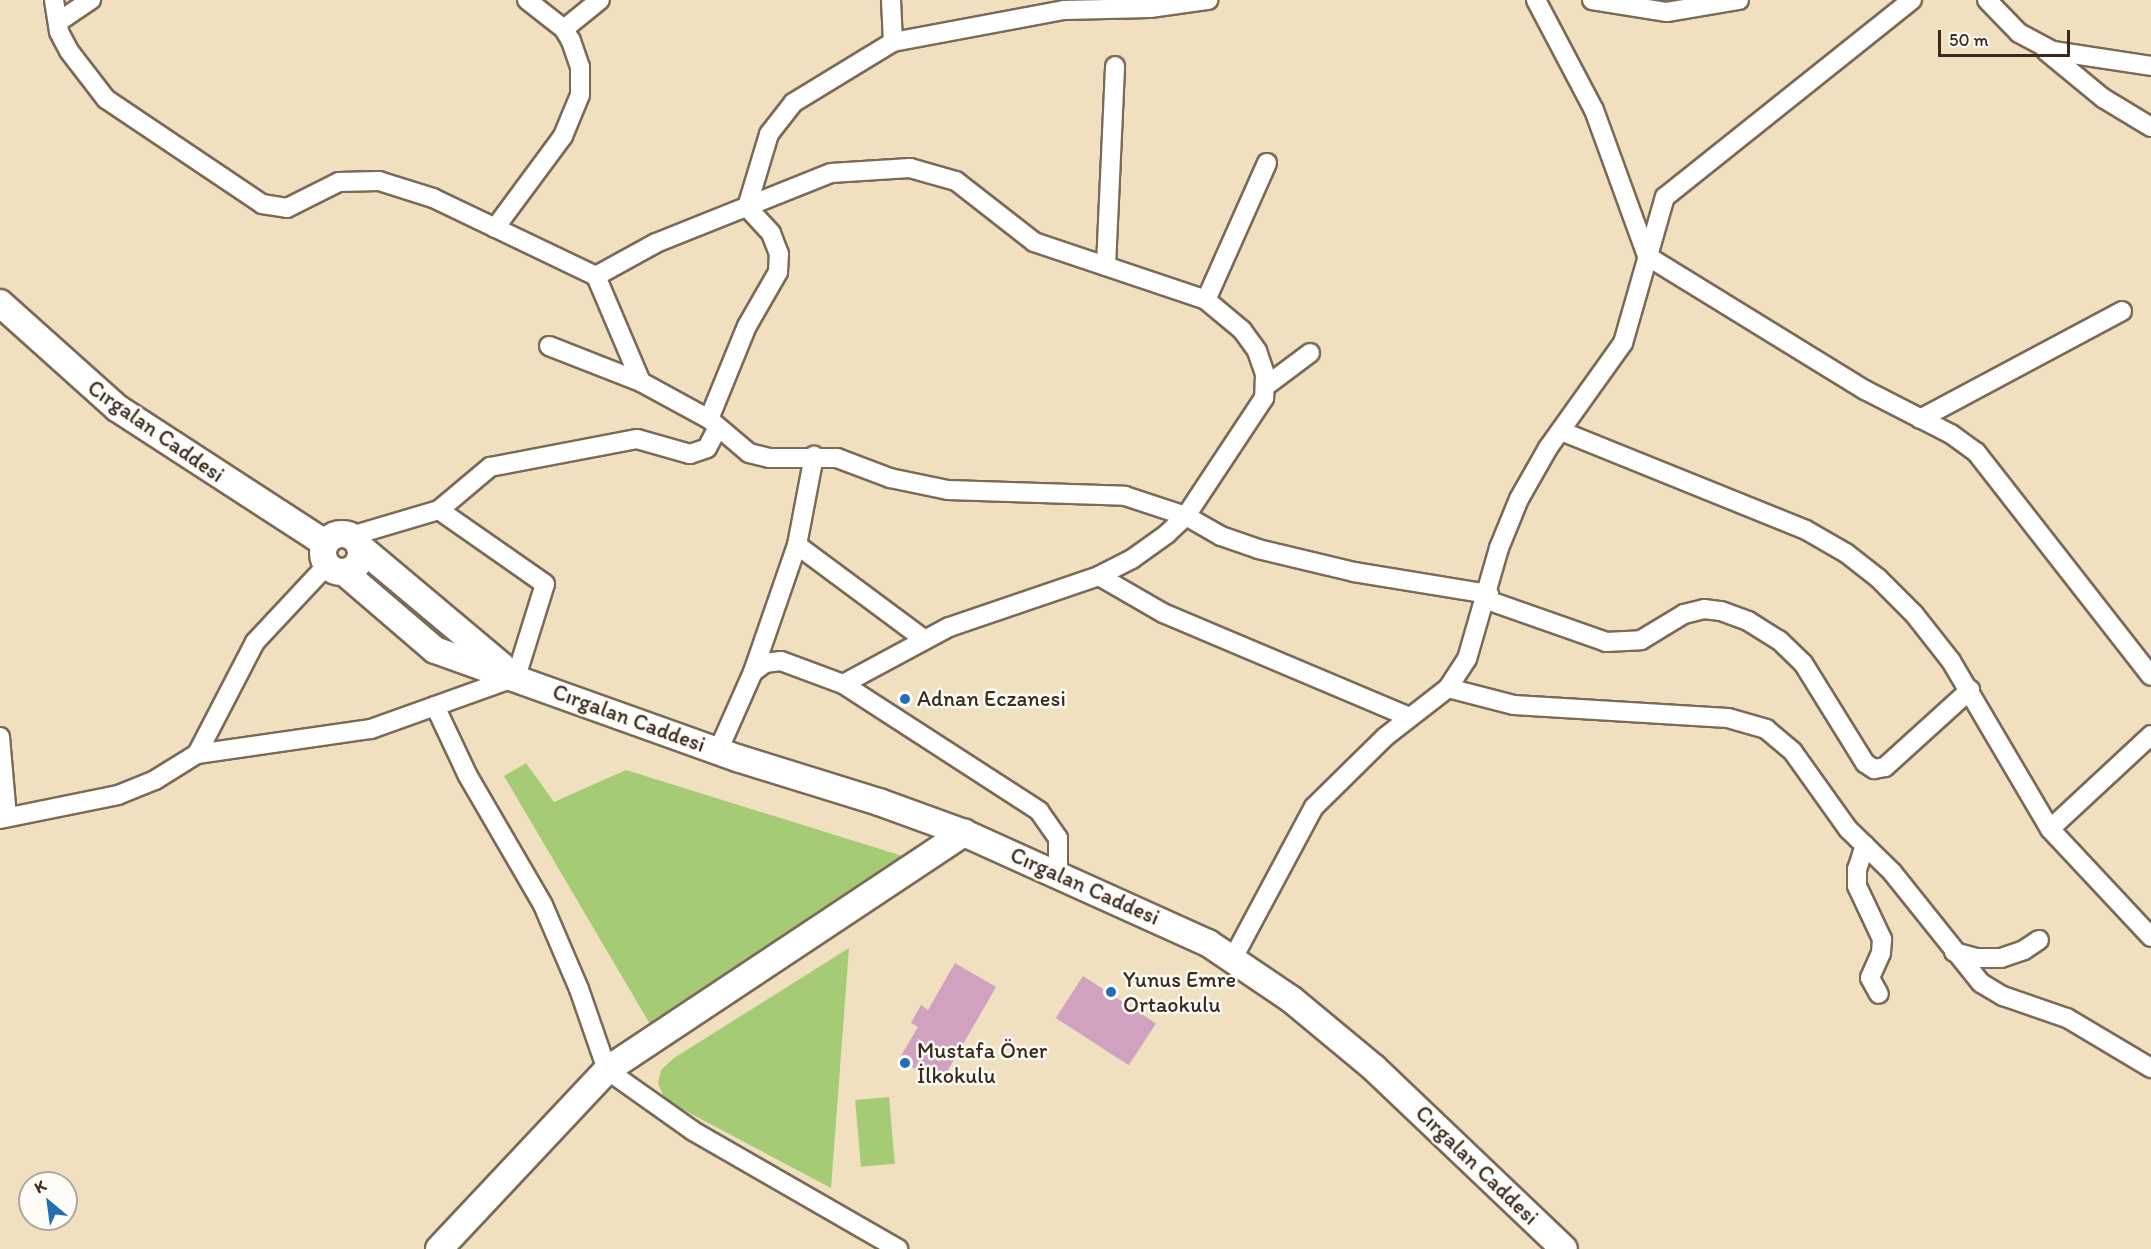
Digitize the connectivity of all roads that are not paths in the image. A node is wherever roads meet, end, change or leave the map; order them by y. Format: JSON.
{"nodes":[{"id":1,"x":54,"y":0,"type":"edge"},
{"id":2,"x":92,"y":0,"type":"edge"},
{"id":3,"x":527,"y":0,"type":"edge"},
{"id":4,"x":600,"y":0,"type":"edge"},
{"id":5,"x":891,"y":0,"type":"edge"},
{"id":6,"x":1208,"y":0,"type":"edge"},
{"id":7,"x":1536,"y":0,"type":"edge"},
{"id":8,"x":1592,"y":0,"type":"edge"},
{"id":9,"x":1739,"y":0,"type":"edge"},
{"id":10,"x":1912,"y":0,"type":"edge"},
{"id":11,"x":1987,"y":0,"type":"edge"},
{"id":12,"x":1028,"y":8,"type":"edge"},
{"id":13,"x":58,"y":22,"type":"junction"},
{"id":14,"x":564,"y":29,"type":"junction"},
{"id":15,"x":893,"y":42,"type":"junction"},
{"id":16,"x":2041,"y":46,"type":"junction"},
{"id":17,"x":1115,"y":66,"type":"dead end"},
{"id":18,"x":2151,"y":66,"type":"edge"},
{"id":19,"x":2151,"y":127,"type":"edge"},
{"id":20,"x":1267,"y":163,"type":"dead end"},
{"id":21,"x":747,"y":207,"type":"junction"},
{"id":22,"x":495,"y":228,"type":"junction"},
{"id":23,"x":1647,"y":256,"type":"junction"},
{"id":24,"x":1106,"y":266,"type":"junction"},
{"id":25,"x":596,"y":276,"type":"junction"},
{"id":26,"x":1206,"y":300,"type":"junction"},
{"id":27,"x":0,"y":303,"type":"edge"},
{"id":28,"x":2122,"y":310,"type":"dead end"},
{"id":29,"x":549,"y":346,"type":"dead end"},
{"id":30,"x":1310,"y":353,"type":"dead end"},
{"id":31,"x":641,"y":382,"type":"junction"},
{"id":32,"x":1266,"y":386,"type":"junction"},
{"id":33,"x":1920,"y":419,"type":"junction"},
{"id":34,"x":713,"y":424,"type":"junction"},
{"id":35,"x":1561,"y":431,"type":"junction"},
{"id":36,"x":813,"y":456,"type":"junction"},
{"id":37,"x":439,"y":510,"type":"junction"},
{"id":38,"x":1186,"y":516,"type":"junction"},
{"id":39,"x":356,"y":541,"type":"junction"},
{"id":40,"x":797,"y":545,"type":"junction"},
{"id":41,"x":332,"y":560,"type":"junction"},
{"id":42,"x":1099,"y":576,"type":"junction"},
{"id":43,"x":1488,"y":597,"type":"junction"},
{"id":44,"x":925,"y":640,"type":"junction"},
{"id":45,"x":753,"y":672,"type":"junction"},
{"id":46,"x":2151,"y":676,"type":"edge"},
{"id":47,"x":516,"y":677,"type":"junction"},
{"id":48,"x":843,"y":684,"type":"junction"},
{"id":49,"x":1448,"y":688,"type":"junction"},
{"id":50,"x":1970,"y":690,"type":"junction"},
{"id":51,"x":435,"y":706,"type":"junction"},
{"id":52,"x":1409,"y":717,"type":"junction"},
{"id":53,"x":2151,"y":735,"type":"edge"},
{"id":54,"x":0,"y":737,"type":"edge"},
{"id":55,"x":718,"y":751,"type":"junction"},
{"id":56,"x":196,"y":754,"type":"junction"},
{"id":57,"x":4,"y":818,"type":"edge"},
{"id":58,"x":2050,"y":830,"type":"junction"},
{"id":59,"x":964,"y":833,"type":"junction"},
{"id":60,"x":1865,"y":846,"type":"junction"},
{"id":61,"x":1058,"y":873,"type":"junction"},
{"id":62,"x":2151,"y":937,"type":"edge"},
{"id":63,"x":2039,"y":940,"type":"dead end"},
{"id":64,"x":1954,"y":952,"type":"junction"},
{"id":65,"x":1233,"y":958,"type":"junction"},
{"id":66,"x":1879,"y":994,"type":"dead end"},
{"id":67,"x":2151,"y":1068,"type":"edge"},
{"id":68,"x":607,"y":1070,"type":"junction"},
{"id":69,"x":439,"y":1249,"type":"edge"},
{"id":70,"x":898,"y":1249,"type":"edge"},
{"id":71,"x":1564,"y":1249,"type":"edge"}],
"edges":[{"from":1,"to":13,"type":"street"},
{"from":2,"to":13,"type":"street"},
{"from":3,"to":14,"type":"street"},
{"from":4,"to":14,"type":"street"},
{"from":5,"to":15,"type":"street"},
{"from":6,"to":12,"type":"street"},
{"from":7,"to":23,"type":"street"},
{"from":8,"to":9,"type":"street"},
{"from":10,"to":23,"type":"street"},
{"from":11,"to":16,"type":"street"},
{"from":12,"to":15,"type":"street"},
{"from":13,"to":22,"type":"street"},
{"from":14,"to":22,"type":"street"},
{"from":15,"to":21,"type":"street"},
{"from":16,"to":18,"type":"street"},
{"from":16,"to":19,"type":"street"},
{"from":17,"to":24,"type":"street"},
{"from":20,"to":26,"type":"street"},
{"from":21,"to":24,"type":"street"},
{"from":21,"to":25,"type":"street"},
{"from":21,"to":34,"type":"street"},
{"from":22,"to":25,"type":"street"},
{"from":23,"to":33,"type":"street"},
{"from":23,"to":35,"type":"street"},
{"from":24,"to":26,"type":"street"},
{"from":25,"to":31,"type":"street"},
{"from":26,"to":32,"type":"street"},
{"from":27,"to":41,"type":"street","name":"Cırgalan Caddesi"},
{"from":28,"to":33,"type":"street"},
{"from":29,"to":31,"type":"street"},
{"from":30,"to":32,"type":"street"},
{"from":31,"to":34,"type":"street"},
{"from":32,"to":38,"type":"street"},
{"from":33,"to":46,"type":"street"},
{"from":34,"to":36,"type":"street"},
{"from":34,"to":37,"type":"street"},
{"from":35,"to":43,"type":"street"},
{"from":35,"to":50,"type":"street"},
{"from":36,"to":38,"type":"street"},
{"from":36,"to":40,"type":"street"},
{"from":37,"to":39,"type":"street"},
{"from":37,"to":47,"type":"street"},
{"from":38,"to":42,"type":"street"},
{"from":38,"to":43,"type":"street"},
{"from":39,"to":41,"type":"street"},
{"from":39,"to":41,"type":"street"},
{"from":39,"to":47,"type":"street","name":"Cırgalan Caddesi"},
{"from":40,"to":44,"type":"street"},
{"from":40,"to":45,"type":"street"},
{"from":41,"to":47,"type":"street","name":"Cırgalan Caddesi"},
{"from":41,"to":56,"type":"street"},
{"from":42,"to":44,"type":"street"},
{"from":42,"to":52,"type":"street"},
{"from":43,"to":49,"type":"street"},
{"from":43,"to":50,"type":"street"},
{"from":44,"to":48,"type":"street"},
{"from":45,"to":48,"type":"street"},
{"from":45,"to":55,"type":"street"},
{"from":47,"to":51,"type":"street"},
{"from":47,"to":55,"type":"street","name":"Cırgalan Caddesi"},
{"from":48,"to":61,"type":"street"},
{"from":49,"to":52,"type":"street"},
{"from":49,"to":60,"type":"street"},
{"from":50,"to":58,"type":"street"},
{"from":51,"to":56,"type":"street"},
{"from":51,"to":68,"type":"street"},
{"from":52,"to":65,"type":"street"},
{"from":53,"to":58,"type":"street"},
{"from":54,"to":57,"type":"street"},
{"from":55,"to":59,"type":"street","name":"Cırgalan Caddesi"},
{"from":56,"to":57,"type":"street"},
{"from":58,"to":62,"type":"street"},
{"from":59,"to":61,"type":"street","name":"Cırgalan Caddesi"},
{"from":59,"to":68,"type":"street"},
{"from":60,"to":64,"type":"street"},
{"from":60,"to":66,"type":"street"},
{"from":61,"to":65,"type":"street","name":"Cırgalan Caddesi"},
{"from":63,"to":64,"type":"street"},
{"from":64,"to":67,"type":"street"},
{"from":65,"to":71,"type":"street","name":"Cırgalan Caddesi"},
{"from":68,"to":69,"type":"street"},
{"from":68,"to":70,"type":"street"}]}
